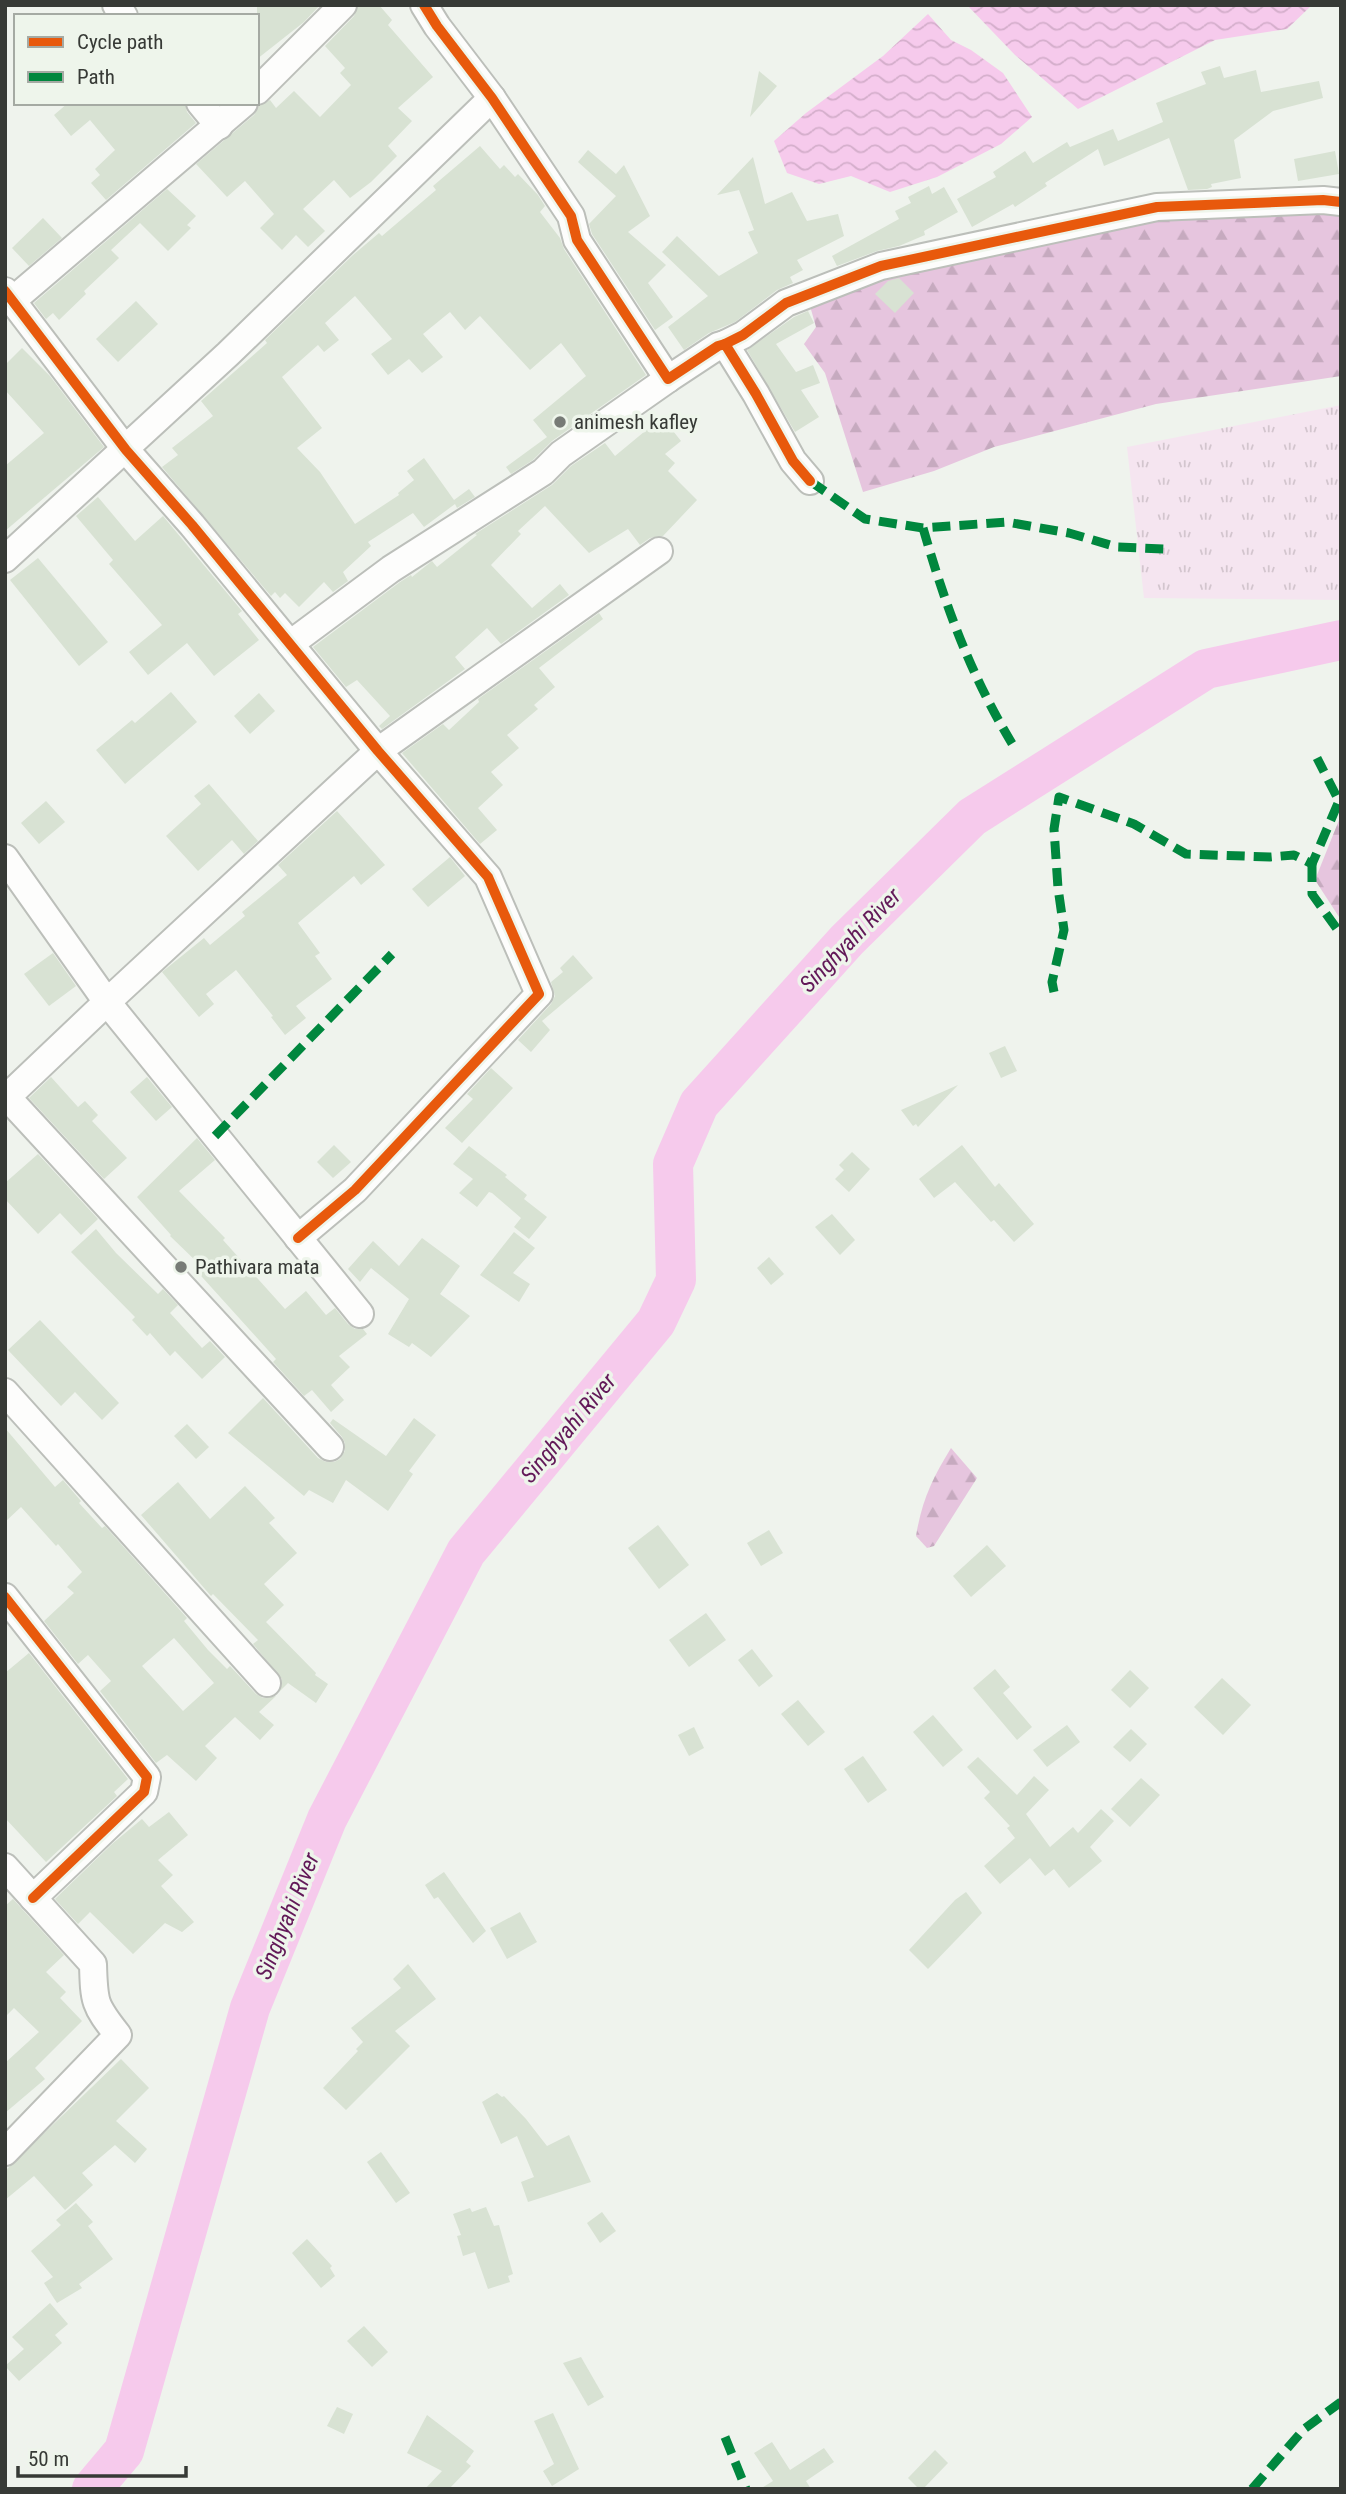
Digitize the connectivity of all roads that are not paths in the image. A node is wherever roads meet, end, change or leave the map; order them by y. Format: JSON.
{"nodes":[{"id":1,"x":343,"y":5,"type":"edge"},
{"id":2,"x":424,"y":5,"type":"edge"},
{"id":3,"x":259,"y":89,"type":"edge"},
{"id":4,"x":492,"y":98,"type":"junction"},
{"id":5,"x":202,"y":105,"type":"edge"},
{"id":6,"x":242,"y":105,"type":"edge"},
{"id":7,"x":219,"y":126,"type":"junction"},
{"id":8,"x":1341,"y":202,"type":"edge"},
{"id":9,"x":9,"y":296,"type":"edge"},
{"id":10,"x":725,"y":344,"type":"junction"},
{"id":11,"x":668,"y":379,"type":"junction"},
{"id":12,"x":127,"y":450,"type":"junction"},
{"id":13,"x":810,"y":481,"type":"dead end"},
{"id":14,"x":659,"y":551,"type":"dead end"},
{"id":15,"x":5,"y":559,"type":"edge"},
{"id":16,"x":290,"y":644,"type":"junction"},
{"id":17,"x":378,"y":751,"type":"junction"},
{"id":18,"x":5,"y":858,"type":"edge"},
{"id":19,"x":107,"y":1002,"type":"junction"},
{"id":20,"x":6,"y":1098,"type":"edge"},
{"id":21,"x":298,"y":1238,"type":"junction"},
{"id":22,"x":360,"y":1314,"type":"dead end"},
{"id":23,"x":5,"y":1392,"type":"edge"},
{"id":24,"x":330,"y":1447,"type":"dead end"},
{"id":25,"x":5,"y":1597,"type":"edge"},
{"id":26,"x":267,"y":1684,"type":"dead end"},
{"id":27,"x":5,"y":1867,"type":"edge"},
{"id":28,"x":33,"y":1898,"type":"junction"},
{"id":29,"x":5,"y":2152,"type":"edge"}],
"edges":[{"from":1,"to":3,"type":"street"},
{"from":2,"to":4,"type":"street"},
{"from":4,"to":11,"type":"street"},
{"from":4,"to":12,"type":"street"},
{"from":5,"to":7,"type":"street"},
{"from":6,"to":7,"type":"street"},
{"from":7,"to":9,"type":"street"},
{"from":8,"to":10,"type":"street"},
{"from":9,"to":12,"type":"street"},
{"from":10,"to":11,"type":"street"},
{"from":10,"to":13,"type":"street"},
{"from":11,"to":16,"type":"street"},
{"from":12,"to":15,"type":"street"},
{"from":12,"to":16,"type":"street"},
{"from":14,"to":17,"type":"street"},
{"from":16,"to":17,"type":"street"},
{"from":17,"to":19,"type":"street"},
{"from":17,"to":21,"type":"street"},
{"from":18,"to":19,"type":"street"},
{"from":19,"to":20,"type":"street"},
{"from":19,"to":21,"type":"street"},
{"from":20,"to":24,"type":"street"},
{"from":21,"to":22,"type":"street"},
{"from":23,"to":26,"type":"street"},
{"from":25,"to":28,"type":"street"},
{"from":27,"to":28,"type":"street"},
{"from":28,"to":29,"type":"street"}]}
